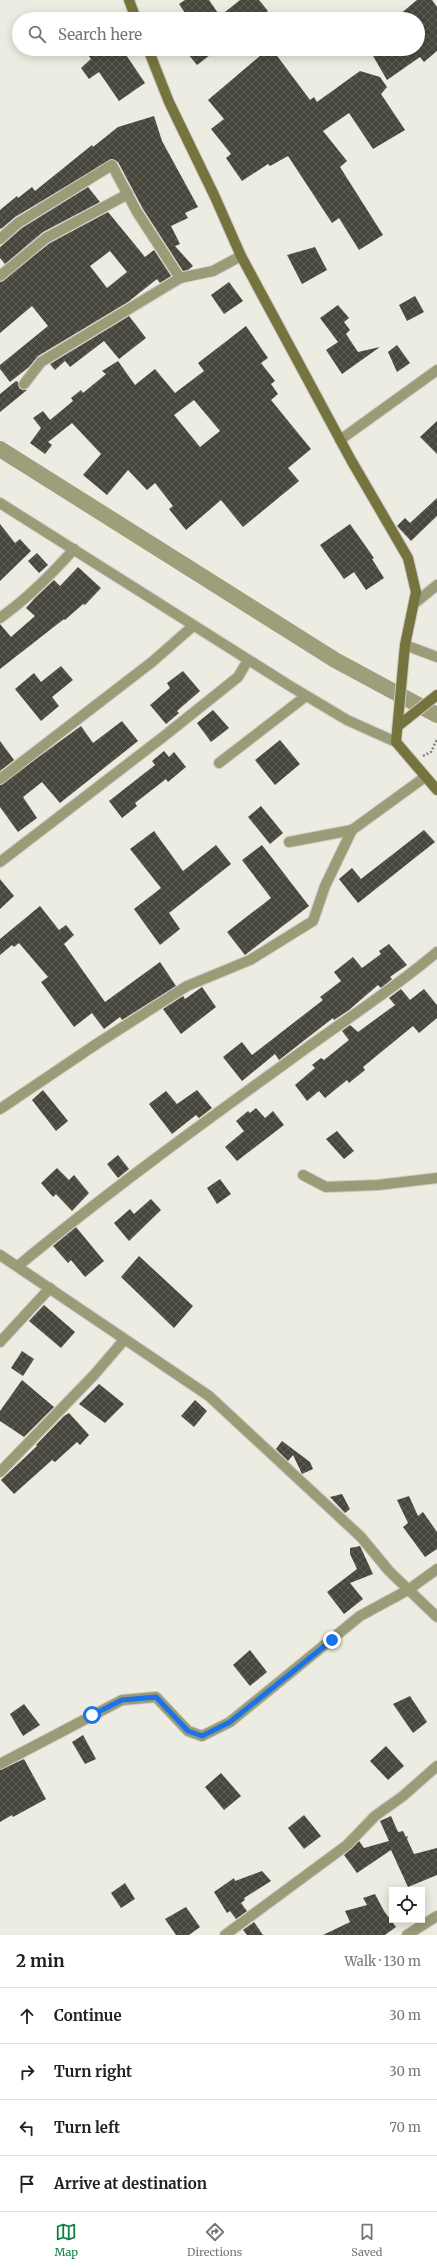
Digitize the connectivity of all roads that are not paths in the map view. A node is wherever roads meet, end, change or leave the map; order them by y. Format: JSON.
{"nodes":[{"id":1,"x":129,"y":0,"type":"edge"},
{"id":2,"x":133,"y":12,"type":"edge"},
{"id":3,"x":151,"y":56,"type":"edge"},
{"id":4,"x":128,"y":194,"type":"junction"},
{"id":5,"x":0,"y":239,"type":"edge"},
{"id":6,"x":240,"y":256,"type":"junction"},
{"id":7,"x":0,"y":276,"type":"edge"},
{"id":8,"x":180,"y":278,"type":"junction"},
{"id":9,"x":437,"y":370,"type":"edge"},
{"id":10,"x":24,"y":384,"type":"dead end"},
{"id":11,"x":340,"y":440,"type":"junction"},
{"id":12,"x":0,"y":503,"type":"edge"},
{"id":13,"x":74,"y":550,"type":"junction"},
{"id":14,"x":437,"y":585,"type":"edge"},
{"id":15,"x":415,"y":603,"type":"junction"},
{"id":16,"x":0,"y":618,"type":"edge"},
{"id":17,"x":193,"y":626,"type":"junction"},
{"id":18,"x":405,"y":645,"type":"junction"},
{"id":19,"x":437,"y":657,"type":"edge"},
{"id":20,"x":248,"y":660,"type":"junction"},
{"id":21,"x":437,"y":695,"type":"edge"},
{"id":22,"x":306,"y":696,"type":"junction"},
{"id":23,"x":398,"y":726,"type":"junction"},
{"id":24,"x":396,"y":742,"type":"junction"},
{"id":25,"x":219,"y":763,"type":"dead end"},
{"id":26,"x":425,"y":777,"type":"junction"},
{"id":27,"x":0,"y":779,"type":"edge"},
{"id":28,"x":437,"y":790,"type":"edge"},
{"id":29,"x":352,"y":830,"type":"junction"},
{"id":30,"x":289,"y":842,"type":"dead end"},
{"id":31,"x":0,"y":862,"type":"edge"},
{"id":32,"x":437,"y":952,"type":"edge"},
{"id":33,"x":0,"y":1110,"type":"edge"},
{"id":34,"x":303,"y":1175,"type":"dead end"},
{"id":35,"x":437,"y":1178,"type":"edge"},
{"id":36,"x":0,"y":1255,"type":"edge"},
{"id":37,"x":18,"y":1266,"type":"junction"},
{"id":38,"x":50,"y":1288,"type":"junction"},
{"id":39,"x":124,"y":1340,"type":"junction"},
{"id":40,"x":0,"y":1342,"type":"edge"},
{"id":41,"x":0,"y":1472,"type":"edge"},
{"id":42,"x":437,"y":1569,"type":"edge"},
{"id":43,"x":408,"y":1590,"type":"junction"},
{"id":44,"x":437,"y":1617,"type":"edge"},
{"id":45,"x":0,"y":1764,"type":"edge"},
{"id":46,"x":437,"y":1766,"type":"edge"},
{"id":47,"x":437,"y":1916,"type":"edge"},
{"id":48,"x":225,"y":1935,"type":"edge"},
{"id":49,"x":407,"y":1935,"type":"edge"}],
"edges":[{"from":1,"to":2,"type":"main road"},
{"from":3,"to":6,"type":"main road"},
{"from":4,"to":5,"type":"street"},
{"from":4,"to":7,"type":"street"},
{"from":4,"to":8,"type":"street"},
{"from":6,"to":8,"type":"street"},
{"from":6,"to":11,"type":"main road"},
{"from":8,"to":10,"type":"street"},
{"from":9,"to":11,"type":"street"},
{"from":11,"to":15,"type":"main road"},
{"from":12,"to":13,"type":"street"},
{"from":13,"to":16,"type":"street"},
{"from":13,"to":17,"type":"street"},
{"from":14,"to":15,"type":"street"},
{"from":15,"to":18,"type":"main road"},
{"from":17,"to":20,"type":"street"},
{"from":17,"to":27,"type":"street"},
{"from":18,"to":19,"type":"street"},
{"from":18,"to":23,"type":"main road"},
{"from":20,"to":22,"type":"street"},
{"from":20,"to":31,"type":"street"},
{"from":21,"to":23,"type":"main road"},
{"from":22,"to":24,"type":"street"},
{"from":22,"to":25,"type":"street"},
{"from":23,"to":24,"type":"main road"},
{"from":24,"to":26,"type":"main road"},
{"from":26,"to":28,"type":"main road"},
{"from":26,"to":29,"type":"street"},
{"from":29,"to":30,"type":"street"},
{"from":29,"to":33,"type":"street"},
{"from":32,"to":37,"type":"street"},
{"from":34,"to":35,"type":"street"},
{"from":36,"to":37,"type":"street"},
{"from":37,"to":38,"type":"street"},
{"from":38,"to":39,"type":"street"},
{"from":38,"to":40,"type":"street"},
{"from":39,"to":41,"type":"street"},
{"from":39,"to":43,"type":"street"},
{"from":42,"to":43,"type":"street"},
{"from":43,"to":44,"type":"street"},
{"from":43,"to":45,"type":"street"},
{"from":46,"to":48,"type":"street"},
{"from":47,"to":49,"type":"street"}]}
